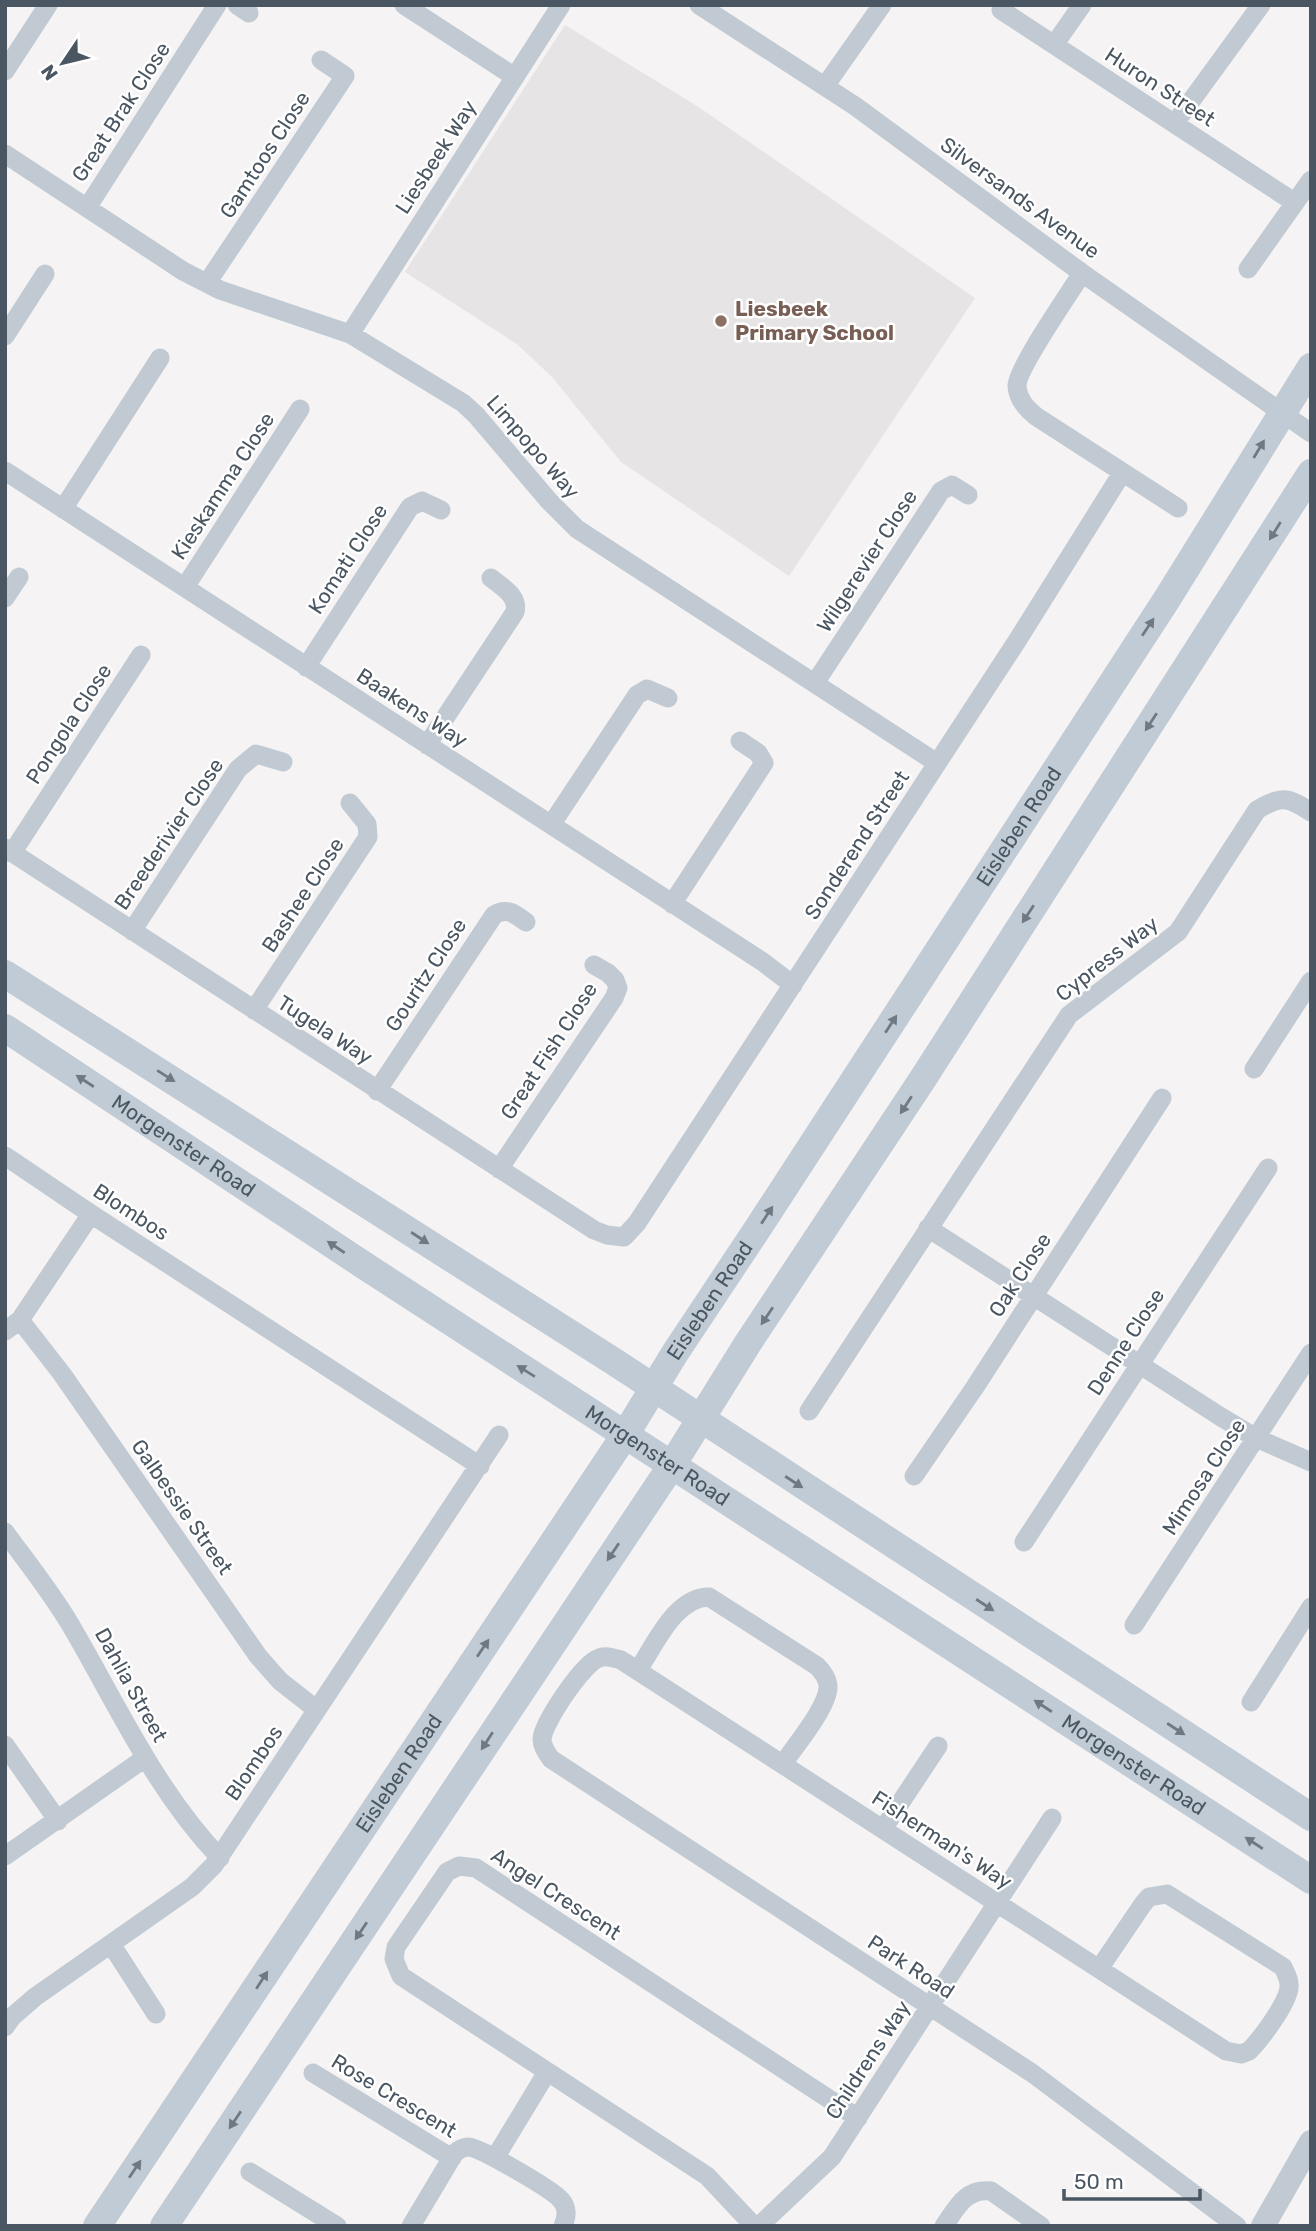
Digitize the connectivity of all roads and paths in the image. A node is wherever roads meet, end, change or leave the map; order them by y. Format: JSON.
{"nodes":[{"id":1,"x":48,"y":5,"type":"edge"},
{"id":2,"x":217,"y":5,"type":"edge"},
{"id":3,"x":404,"y":5,"type":"edge"},
{"id":4,"x":561,"y":5,"type":"edge"},
{"id":5,"x":699,"y":5,"type":"edge"},
{"id":6,"x":882,"y":5,"type":"edge"},
{"id":7,"x":1082,"y":5,"type":"edge"},
{"id":8,"x":1261,"y":5,"type":"edge"},
{"id":9,"x":1001,"y":10,"type":"dead end"},
{"id":10,"x":1054,"y":45,"type":"junction"},
{"id":11,"x":321,"y":60,"type":"dead end"},
{"id":12,"x":5,"y":71,"type":"edge"},
{"id":13,"x":516,"y":77,"type":"junction"},
{"id":14,"x":825,"y":86,"type":"junction"},
{"id":15,"x":1175,"y":123,"type":"junction"},
{"id":16,"x":5,"y":154,"type":"edge"},
{"id":17,"x":1311,"y":180,"type":"edge"},
{"id":18,"x":1294,"y":202,"type":"junction"},
{"id":19,"x":87,"y":208,"type":"junction"},
{"id":20,"x":1248,"y":269,"type":"dead end"},
{"id":21,"x":1082,"y":273,"type":"junction"},
{"id":22,"x":45,"y":274,"type":"dead end"},
{"id":23,"x":207,"y":283,"type":"junction"},
{"id":24,"x":350,"y":334,"type":"junction"},
{"id":25,"x":5,"y":336,"type":"edge"},
{"id":26,"x":160,"y":358,"type":"dead end"},
{"id":27,"x":1311,"y":367,"type":"edge"},
{"id":28,"x":300,"y":409,"type":"dead end"},
{"id":29,"x":1281,"y":413,"type":"junction"},
{"id":30,"x":1311,"y":433,"type":"edge"},
{"id":31,"x":5,"y":471,"type":"edge"},
{"id":32,"x":1122,"y":473,"type":"junction"},
{"id":33,"x":1311,"y":473,"type":"edge"},
{"id":34,"x":968,"y":495,"type":"dead end"},
{"id":35,"x":1178,"y":508,"type":"dead end"},
{"id":36,"x":63,"y":509,"type":"junction"},
{"id":37,"x":441,"y":510,"type":"dead end"},
{"id":38,"x":19,"y":577,"type":"dead end"},
{"id":39,"x":491,"y":578,"type":"dead end"},
{"id":40,"x":185,"y":587,"type":"junction"},
{"id":41,"x":5,"y":598,"type":"edge"},
{"id":42,"x":141,"y":655,"type":"dead end"},
{"id":43,"x":306,"y":667,"type":"junction"},
{"id":44,"x":814,"y":683,"type":"junction"},
{"id":45,"x":668,"y":698,"type":"dead end"},
{"id":46,"x":740,"y":741,"type":"dead end"},
{"id":47,"x":427,"y":745,"type":"junction"},
{"id":48,"x":283,"y":762,"type":"dead end"},
{"id":49,"x":937,"y":763,"type":"junction"},
{"id":50,"x":351,"y":803,"type":"dead end"},
{"id":51,"x":1311,"y":812,"type":"edge"},
{"id":52,"x":551,"y":825,"type":"junction"},
{"id":53,"x":9,"y":850,"type":"edge"},
{"id":54,"x":672,"y":904,"type":"junction"},
{"id":55,"x":526,"y":922,"type":"dead end"},
{"id":56,"x":132,"y":931,"type":"junction"},
{"id":57,"x":594,"y":965,"type":"dead end"},
{"id":58,"x":5,"y":974,"type":"edge"},
{"id":59,"x":1311,"y":981,"type":"edge"},
{"id":60,"x":793,"y":985,"type":"junction"},
{"id":61,"x":254,"y":1010,"type":"junction"},
{"id":62,"x":5,"y":1028,"type":"edge"},
{"id":63,"x":1254,"y":1069,"type":"dead end"},
{"id":64,"x":377,"y":1091,"type":"junction"},
{"id":65,"x":1163,"y":1098,"type":"dead end"},
{"id":66,"x":5,"y":1156,"type":"edge"},
{"id":67,"x":1268,"y":1168,"type":"dead end"},
{"id":68,"x":499,"y":1169,"type":"junction"},
{"id":69,"x":91,"y":1214,"type":"junction"},
{"id":70,"x":928,"y":1228,"type":"junction"},
{"id":71,"x":624,"y":1237,"type":"joint"},
{"id":72,"x":1034,"y":1296,"type":"junction"},
{"id":73,"x":13,"y":1326,"type":"edge"},
{"id":74,"x":1311,"y":1353,"type":"edge"},
{"id":75,"x":1139,"y":1364,"type":"junction"},
{"id":76,"x":654,"y":1389,"type":"junction"},
{"id":77,"x":809,"y":1411,"type":"dead end"},
{"id":78,"x":701,"y":1419,"type":"junction"},
{"id":79,"x":499,"y":1435,"type":"dead end"},
{"id":80,"x":625,"y":1435,"type":"junction"},
{"id":81,"x":1256,"y":1438,"type":"junction"},
{"id":82,"x":1311,"y":1462,"type":"edge"},
{"id":83,"x":672,"y":1465,"type":"junction"},
{"id":84,"x":480,"y":1466,"type":"junction"},
{"id":85,"x":914,"y":1476,"type":"dead end"},
{"id":86,"x":5,"y":1532,"type":"edge"},
{"id":87,"x":1024,"y":1542,"type":"dead end"},
{"id":88,"x":1311,"y":1607,"type":"edge"},
{"id":89,"x":1134,"y":1625,"type":"dead end"},
{"id":90,"x":638,"y":1670,"type":"junction"},
{"id":91,"x":1251,"y":1702,"type":"dead end"},
{"id":92,"x":317,"y":1710,"type":"junction"},
{"id":93,"x":5,"y":1745,"type":"edge"},
{"id":94,"x":939,"y":1746,"type":"dead end"},
{"id":95,"x":145,"y":1758,"type":"junction"},
{"id":96,"x":551,"y":1759,"type":"joint"},
{"id":97,"x":783,"y":1764,"type":"junction"},
{"id":98,"x":1311,"y":1817,"type":"edge"},
{"id":99,"x":1052,"y":1818,"type":"dead end"},
{"id":100,"x":58,"y":1821,"type":"junction"},
{"id":101,"x":883,"y":1829,"type":"junction"},
{"id":102,"x":5,"y":1856,"type":"edge"},
{"id":103,"x":220,"y":1858,"type":"junction"},
{"id":104,"x":1311,"y":1881,"type":"edge"},
{"id":105,"x":997,"y":1903,"type":"junction"},
{"id":106,"x":111,"y":1944,"type":"junction"},
{"id":107,"x":1099,"y":1969,"type":"junction"},
{"id":108,"x":930,"y":2006,"type":"junction"},
{"id":109,"x":156,"y":2014,"type":"dead end"},
{"id":110,"x":5,"y":2027,"type":"edge"},
{"id":111,"x":547,"y":2072,"type":"junction"},
{"id":112,"x":313,"y":2073,"type":"dead end"},
{"id":113,"x":858,"y":2118,"type":"junction"},
{"id":114,"x":1311,"y":2142,"type":"edge"},
{"id":115,"x":452,"y":2158,"type":"junction"},
{"id":116,"x":495,"y":2158,"type":"junction"},
{"id":117,"x":250,"y":2172,"type":"dead end"},
{"id":118,"x":97,"y":2226,"type":"edge"},
{"id":119,"x":164,"y":2226,"type":"edge"},
{"id":120,"x":337,"y":2226,"type":"edge"},
{"id":121,"x":411,"y":2226,"type":"edge"},
{"id":122,"x":563,"y":2226,"type":"edge"},
{"id":123,"x":754,"y":2226,"type":"edge"},
{"id":124,"x":759,"y":2226,"type":"edge"},
{"id":125,"x":944,"y":2226,"type":"edge"},
{"id":126,"x":1041,"y":2226,"type":"edge"},
{"id":127,"x":1237,"y":2226,"type":"edge"},
{"id":128,"x":1263,"y":2226,"type":"edge"}],
"edges":[{"from":1,"to":12,"type":"street"},
{"from":2,"to":19,"type":"street","name":"Great Brak Close"},
{"from":3,"to":13,"type":"street"},
{"from":4,"to":13,"type":"street","name":"Liesbeek Way"},
{"from":5,"to":14,"type":"street","name":"Silversands Avenue"},
{"from":6,"to":14,"type":"street"},
{"from":7,"to":10,"type":"street"},
{"from":8,"to":15,"type":"street"},
{"from":9,"to":10,"type":"street","name":"Huron Street"},
{"from":10,"to":15,"type":"street","name":"Huron Street"},
{"from":11,"to":23,"type":"street","name":"Gamtoos Close"},
{"from":13,"to":24,"type":"street","name":"Liesbeek Way"},
{"from":14,"to":21,"type":"street","name":"Silversands Avenue"},
{"from":15,"to":18,"type":"street","name":"Huron Street"},
{"from":16,"to":19,"type":"street","name":"Limpopo Way"},
{"from":17,"to":18,"type":"street"},
{"from":18,"to":20,"type":"street"},
{"from":19,"to":23,"type":"street","name":"Limpopo Way"},
{"from":21,"to":29,"type":"street","name":"Silversands Avenue"},
{"from":21,"to":32,"type":"street"},
{"from":22,"to":25,"type":"street"},
{"from":23,"to":24,"type":"street","name":"Limpopo Way"},
{"from":24,"to":44,"type":"street","name":"Limpopo Way"},
{"from":26,"to":36,"type":"street"},
{"from":27,"to":29,"type":"main road","name":"Eisleben Road"},
{"from":28,"to":40,"type":"street","name":"Kieskamma Close"},
{"from":29,"to":30,"type":"street","name":"Silversands Avenue"},
{"from":76,"to":29,"type":"main road","name":"Eisleben Road","one_way":true},
{"from":31,"to":36,"type":"street","name":"Baakens Way"},
{"from":32,"to":35,"type":"street"},
{"from":32,"to":49,"type":"street","name":"Sonderend Street"},
{"from":33,"to":78,"type":"main road","one_way":true},
{"from":34,"to":44,"type":"street","name":"Wilgerevier Close"},
{"from":36,"to":40,"type":"street","name":"Baakens Way"},
{"from":37,"to":43,"type":"street","name":"Komati Close"},
{"from":38,"to":41,"type":"street"},
{"from":39,"to":47,"type":"street"},
{"from":40,"to":43,"type":"street","name":"Baakens Way"},
{"from":42,"to":53,"type":"street","name":"Pongola Close"},
{"from":43,"to":47,"type":"street","name":"Baakens Way"},
{"from":44,"to":49,"type":"street","name":"Limpopo Way"},
{"from":45,"to":52,"type":"street"},
{"from":46,"to":54,"type":"street"},
{"from":47,"to":52,"type":"street","name":"Baakens Way"},
{"from":48,"to":56,"type":"street","name":"Breederivier Close"},
{"from":49,"to":60,"type":"street","name":"Sonderend Street"},
{"from":50,"to":61,"type":"street","name":"Bashee Close"},
{"from":51,"to":70,"type":"street","name":"Cypress Way"},
{"from":52,"to":54,"type":"street","name":"Baakens Way"},
{"from":53,"to":56,"type":"street","name":"Tugela Way"},
{"from":54,"to":60,"type":"street","name":"Baakens Way"},
{"from":55,"to":64,"type":"street","name":"Gouritz Close"},
{"from":56,"to":61,"type":"street","name":"Tugela Way"},
{"from":57,"to":68,"type":"street","name":"Great Fish Close"},
{"from":58,"to":76,"type":"main road","one_way":true},
{"from":59,"to":63,"type":"street"},
{"from":60,"to":71,"type":"street","name":"Sonderend Street"},
{"from":61,"to":64,"type":"street","name":"Tugela Way"},
{"from":80,"to":62,"type":"main road","name":"Morgenster Road","one_way":true},
{"from":64,"to":68,"type":"street","name":"Tugela Way"},
{"from":65,"to":72,"type":"street","name":"Oak Close"},
{"from":66,"to":69,"type":"street","name":"Blombos"},
{"from":67,"to":75,"type":"street","name":"Denne Close"},
{"from":68,"to":71,"type":"street","name":"Tugela Way"},
{"from":69,"to":73,"type":"street"},
{"from":69,"to":84,"type":"street","name":"Blombos"},
{"from":70,"to":72,"type":"street"},
{"from":70,"to":77,"type":"street","name":"Cypress Way"},
{"from":72,"to":75,"type":"street"},
{"from":72,"to":85,"type":"street","name":"Oak Close"},
{"from":73,"to":92,"type":"street","name":"Galbessie Street"},
{"from":74,"to":81,"type":"street","name":"Mimosa Close"},
{"from":75,"to":81,"type":"street"},
{"from":75,"to":87,"type":"street","name":"Denne Close"},
{"from":76,"to":78,"type":"main road"},
{"from":76,"to":80,"type":"main road","name":"Eisleben Road"},
{"from":78,"to":83,"type":"main road"},
{"from":78,"to":98,"type":"main road","one_way":true},
{"from":79,"to":84,"type":"street","name":"Blombos"},
{"from":80,"to":83,"type":"main road","name":"Morgenster Road"},
{"from":118,"to":80,"type":"main road","name":"Eisleben Road","one_way":true},
{"from":81,"to":82,"type":"street"},
{"from":81,"to":89,"type":"street","name":"Mimosa Close"},
{"from":104,"to":83,"type":"main road","name":"Morgenster Road","one_way":true},
{"from":83,"to":119,"type":"main road","one_way":true},
{"from":84,"to":92,"type":"street","name":"Blombos"},
{"from":86,"to":95,"type":"street","name":"Dahlia Street"},
{"from":88,"to":91,"type":"street"},
{"from":90,"to":96,"type":"street","name":"Fisherman's Way"},
{"from":90,"to":97,"type":"street","name":"Fisherman's Way"},
{"from":90,"to":97,"type":"street"},
{"from":92,"to":103,"type":"street","name":"Blombos"},
{"from":93,"to":100,"type":"street"},
{"from":94,"to":101,"type":"street"},
{"from":95,"to":100,"type":"street"},
{"from":95,"to":103,"type":"street","name":"Dahlia Street"},
{"from":96,"to":108,"type":"street","name":"Park Road"},
{"from":97,"to":101,"type":"street","name":"Fisherman's Way"},
{"from":99,"to":105,"type":"street","name":"Childrens Way"},
{"from":100,"to":102,"type":"street"},
{"from":101,"to":105,"type":"street","name":"Fisherman's Way"},
{"from":103,"to":106,"type":"street","name":"Blombos"},
{"from":105,"to":107,"type":"street","name":"Fisherman's Way"},
{"from":105,"to":108,"type":"street","name":"Childrens Way"},
{"from":106,"to":109,"type":"street"},
{"from":106,"to":110,"type":"street","name":"Blombos"},
{"from":107,"to":107,"type":"street","name":"Fisherman's Way"},
{"from":108,"to":113,"type":"street","name":"Childrens Way"},
{"from":108,"to":127,"type":"street","name":"Park Road"},
{"from":111,"to":113,"type":"street","name":"Angel Crescent"},
{"from":111,"to":116,"type":"street"},
{"from":111,"to":123,"type":"street","name":"Angel Crescent"},
{"from":112,"to":115,"type":"street","name":"Rose Crescent"},
{"from":113,"to":124,"type":"street","name":"Childrens Way"},
{"from":114,"to":128,"type":"street"},
{"from":115,"to":116,"type":"street"},
{"from":115,"to":121,"type":"street"},
{"from":116,"to":122,"type":"street"},
{"from":117,"to":120,"type":"street"},
{"from":125,"to":126,"type":"street"}]}
